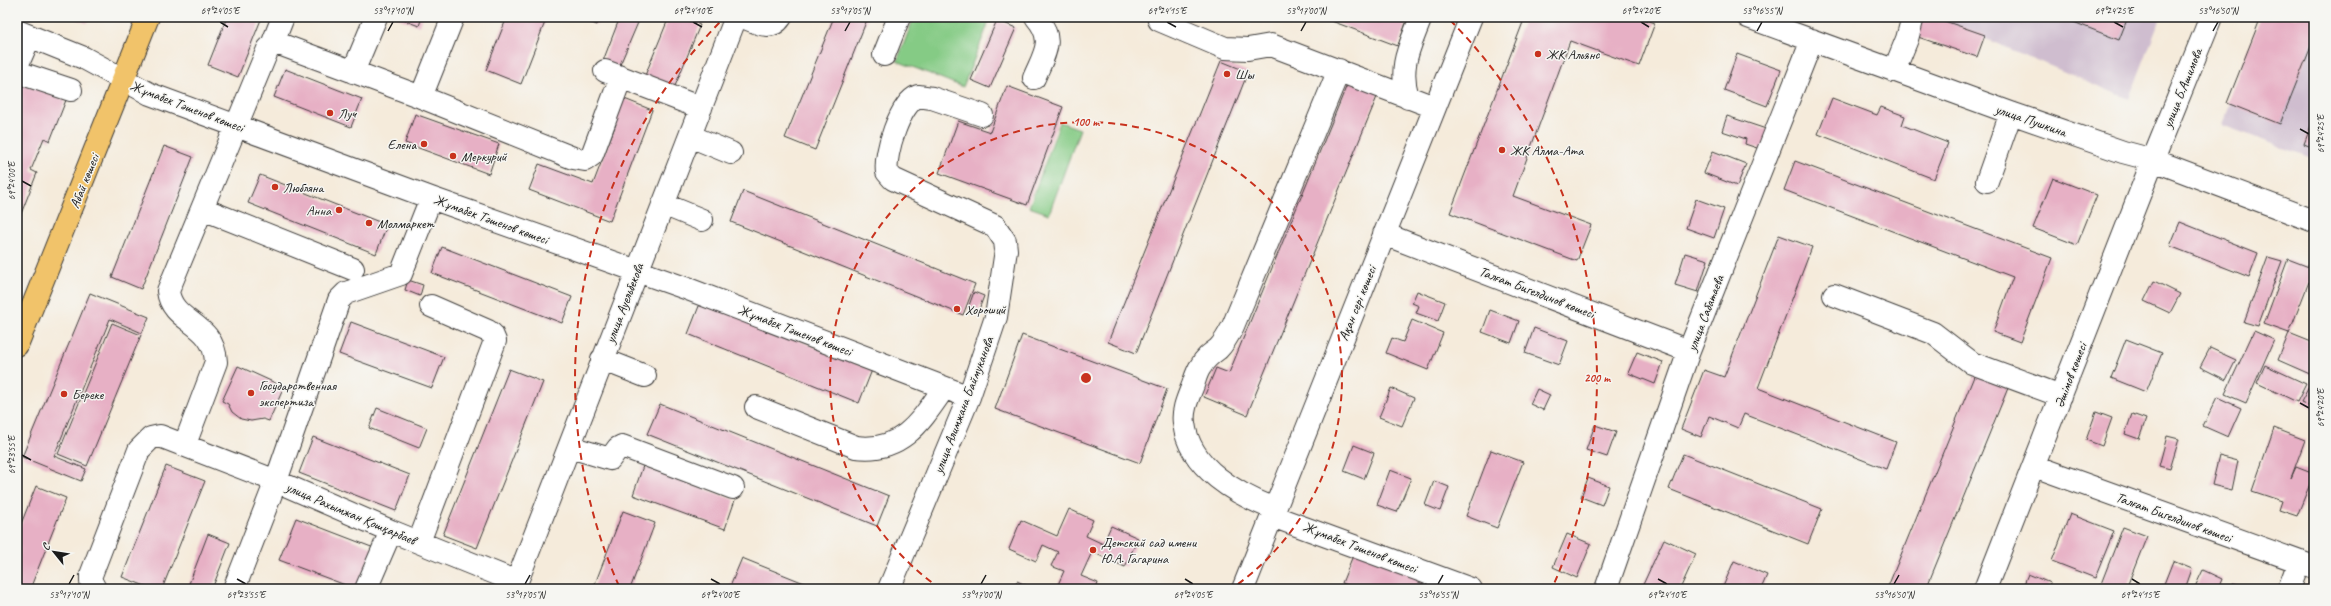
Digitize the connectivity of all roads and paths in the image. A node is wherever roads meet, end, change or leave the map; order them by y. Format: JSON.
{"nodes":[{"id":1,"x":148,"y":17,"type":"edge"},
{"id":2,"x":283,"y":17,"type":"edge"},
{"id":3,"x":376,"y":17,"type":"edge"},
{"id":4,"x":453,"y":17,"type":"edge"},
{"id":5,"x":736,"y":17,"type":"edge"},
{"id":6,"x":743,"y":17,"type":"edge"},
{"id":7,"x":781,"y":17,"type":"edge"},
{"id":8,"x":899,"y":17,"type":"edge"},
{"id":9,"x":1036,"y":17,"type":"edge"},
{"id":10,"x":1421,"y":17,"type":"edge"},
{"id":11,"x":1471,"y":17,"type":"edge"},
{"id":12,"x":1748,"y":17,"type":"edge"},
{"id":13,"x":1913,"y":17,"type":"edge"},
{"id":14,"x":2211,"y":17,"type":"edge"},
{"id":15,"x":1159,"y":20,"type":"dead end"},
{"id":16,"x":23,"y":34,"type":"edge"},
{"id":17,"x":1812,"y":40,"type":"junction"},
{"id":18,"x":272,"y":45,"type":"junction"},
{"id":19,"x":884,"y":55,"type":"dead end"},
{"id":20,"x":17,"y":66,"type":"edge"},
{"id":21,"x":1338,"y":70,"type":"junction"},
{"id":22,"x":1894,"y":71,"type":"junction"},
{"id":23,"x":17,"y":72,"type":"edge"},
{"id":24,"x":353,"y":72,"type":"junction"},
{"id":25,"x":1034,"y":78,"type":"dead end"},
{"id":26,"x":122,"y":80,"type":"junction"},
{"id":27,"x":71,"y":90,"type":"dead end"},
{"id":28,"x":421,"y":97,"type":"junction"},
{"id":29,"x":1408,"y":98,"type":"junction"},
{"id":30,"x":1434,"y":107,"type":"junction"},
{"id":31,"x":701,"y":108,"type":"junction"},
{"id":32,"x":2011,"y":113,"type":"junction"},
{"id":33,"x":982,"y":115,"type":"dead end"},
{"id":34,"x":238,"y":126,"type":"junction"},
{"id":35,"x":690,"y":136,"type":"junction"},
{"id":36,"x":731,"y":153,"type":"dead end"},
{"id":37,"x":2152,"y":160,"type":"junction"},
{"id":38,"x":1987,"y":181,"type":"dead end"},
{"id":39,"x":431,"y":198,"type":"junction"},
{"id":40,"x":663,"y":204,"type":"junction"},
{"id":41,"x":203,"y":209,"type":"junction"},
{"id":42,"x":702,"y":220,"type":"dead end"},
{"id":43,"x":2314,"y":221,"type":"edge"},
{"id":44,"x":1384,"y":234,"type":"junction"},
{"id":45,"x":353,"y":268,"type":"dead end"},
{"id":46,"x":637,"y":271,"type":"junction"},
{"id":47,"x":1834,"y":294,"type":"dead end"},
{"id":48,"x":432,"y":306,"type":"dead end"},
{"id":49,"x":17,"y":345,"type":"edge"},
{"id":50,"x":1690,"y":351,"type":"junction"},
{"id":51,"x":602,"y":359,"type":"junction"},
{"id":52,"x":644,"y":376,"type":"dead end"},
{"id":53,"x":944,"y":388,"type":"junction"},
{"id":54,"x":2061,"y":396,"type":"junction"},
{"id":55,"x":969,"y":397,"type":"junction"},
{"id":56,"x":756,"y":407,"type":"dead end"},
{"id":57,"x":185,"y":444,"type":"junction"},
{"id":58,"x":570,"y":446,"type":"junction"},
{"id":59,"x":2034,"y":466,"type":"junction"},
{"id":60,"x":276,"y":481,"type":"junction"},
{"id":61,"x":733,"y":488,"type":"dead end"},
{"id":62,"x":1274,"y":512,"type":"junction"},
{"id":63,"x":391,"y":531,"type":"junction"},
{"id":64,"x":419,"y":542,"type":"junction"},
{"id":65,"x":2306,"y":565,"type":"edge"},
{"id":66,"x":516,"y":585,"type":"edge"},
{"id":67,"x":92,"y":588,"type":"edge"},
{"id":68,"x":234,"y":589,"type":"edge"},
{"id":69,"x":366,"y":589,"type":"edge"},
{"id":70,"x":889,"y":589,"type":"edge"},
{"id":71,"x":1244,"y":589,"type":"edge"},
{"id":72,"x":1471,"y":589,"type":"edge"},
{"id":73,"x":1606,"y":589,"type":"edge"},
{"id":74,"x":1985,"y":589,"type":"edge"},
{"id":75,"x":2289,"y":589,"type":"edge"}],
"edges":[{"from":1,"to":26,"type":"main road","name":"Абай көшесі"},
{"from":2,"to":18,"type":"street"},
{"from":3,"to":24,"type":"street"},
{"from":4,"to":28,"type":"street"},
{"from":5,"to":31,"type":"street","name":"улица Ауельбекова"},
{"from":6,"to":7,"type":"street"},
{"from":8,"to":19,"type":"street"},
{"from":9,"to":25,"type":"street"},
{"from":10,"to":29,"type":"street"},
{"from":11,"to":30,"type":"street","name":"Ақан сері көшесі"},
{"from":12,"to":17,"type":"street","name":"улица Пушкина"},
{"from":13,"to":22,"type":"street"},
{"from":14,"to":37,"type":"street","name":"улица Б.Ашимова"},
{"from":15,"to":21,"type":"street"},
{"from":16,"to":20,"type":"street"},
{"from":16,"to":26,"type":"street","name":"Жұмабек Тәшенов көшесі"},
{"from":17,"to":22,"type":"street","name":"улица Пушкина"},
{"from":17,"to":50,"type":"street","name":"улица Сабатаева"},
{"from":18,"to":24,"type":"street"},
{"from":18,"to":34,"type":"street"},
{"from":21,"to":29,"type":"street"},
{"from":21,"to":62,"type":"street","name":"Жұмабек Тәшенов көшесі"},
{"from":22,"to":32,"type":"street","name":"улица Пушкина"},
{"from":23,"to":27,"type":"street"},
{"from":24,"to":28,"type":"street"},
{"from":26,"to":34,"type":"street","name":"Жұмабек Тәшенов көшесі"},
{"from":26,"to":49,"type":"main road","name":"Абай көшесі"},
{"from":28,"to":31,"type":"street"},
{"from":29,"to":30,"type":"street"},
{"from":30,"to":44,"type":"street","name":"Ақан сері көшесі"},
{"from":31,"to":35,"type":"street","name":"улица Ауельбекова"},
{"from":32,"to":37,"type":"street","name":"улица Пушкина"},
{"from":32,"to":38,"type":"street"},
{"from":33,"to":55,"type":"street","name":"улица Алимжана Баймуканова"},
{"from":34,"to":39,"type":"street","name":"Жұмабек Тәшенов көшесі"},
{"from":34,"to":41,"type":"street"},
{"from":35,"to":36,"type":"street"},
{"from":35,"to":40,"type":"street","name":"улица Ауельбекова"},
{"from":37,"to":43,"type":"street","name":"улица Пушкина"},
{"from":37,"to":54,"type":"street","name":"Әшімов көшесі"},
{"from":39,"to":46,"type":"street","name":"Жұмабек Тәшенов көшесі"},
{"from":39,"to":60,"type":"street"},
{"from":40,"to":42,"type":"street"},
{"from":40,"to":46,"type":"street","name":"улица Ауельбекова"},
{"from":41,"to":45,"type":"street"},
{"from":41,"to":57,"type":"street"},
{"from":44,"to":50,"type":"street","name":"Талғат Бигелдинов көшесі"},
{"from":44,"to":62,"type":"street","name":"Ақан сері көшесі"},
{"from":46,"to":51,"type":"street","name":"улица Ауельбекова"},
{"from":46,"to":53,"type":"street","name":"Жұмабек Тәшенов көшесі"},
{"from":47,"to":54,"type":"street"},
{"from":48,"to":64,"type":"street"},
{"from":50,"to":73,"type":"street","name":"улица Сабатаева"},
{"from":51,"to":52,"type":"street"},
{"from":51,"to":58,"type":"street","name":"улица Ауельбекова"},
{"from":53,"to":55,"type":"street","name":"Жұмабек Тәшенов көшесі"},
{"from":53,"to":56,"type":"street"},
{"from":54,"to":59,"type":"street","name":"Әшімов көшесі"},
{"from":55,"to":70,"type":"street","name":"улица Алимжана Баймуканова"},
{"from":57,"to":60,"type":"street","name":"улица Рахымжан Қошқарбаев"},
{"from":57,"to":67,"type":"street","name":"улица Рахымжан Қошқарбаев"},
{"from":58,"to":61,"type":"street"},
{"from":58,"to":66,"type":"street","name":"улица Ауельбекова"},
{"from":59,"to":65,"type":"street","name":"Талғат Бигелдинов көшесі"},
{"from":59,"to":74,"type":"street","name":"Әшімов көшесі"},
{"from":60,"to":63,"type":"street","name":"улица Рахымжан Қошқарбаев"},
{"from":60,"to":68,"type":"street"},
{"from":62,"to":71,"type":"street","name":"Ақан сері көшесі"},
{"from":62,"to":72,"type":"street","name":"Жұмабек Тәшенов көшесі"},
{"from":63,"to":64,"type":"street","name":"улица Рахымжан Қошқарбаев"},
{"from":63,"to":69,"type":"street"},
{"from":64,"to":66,"type":"street","name":"улица Рахымжан Қошқарбаев"},
{"from":65,"to":75,"type":"street"}]}
